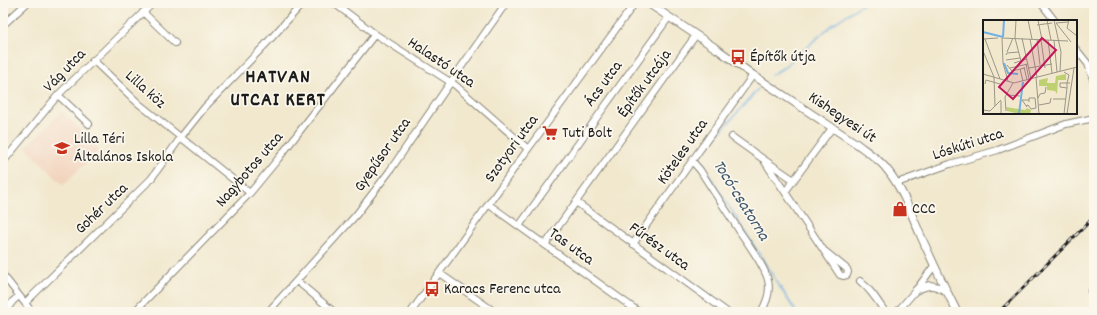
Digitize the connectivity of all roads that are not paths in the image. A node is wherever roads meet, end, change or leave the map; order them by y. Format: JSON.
{"nodes":[{"id":1,"x":27,"y":3,"type":"edge"},
{"id":2,"x":153,"y":3,"type":"edge"},
{"id":3,"x":302,"y":3,"type":"edge"},
{"id":4,"x":334,"y":3,"type":"edge"},
{"id":5,"x":506,"y":3,"type":"edge"},
{"id":6,"x":635,"y":3,"type":"edge"},
{"id":7,"x":648,"y":3,"type":"edge"},
{"id":8,"x":1041,"y":3,"type":"edge"},
{"id":9,"x":144,"y":12,"type":"junction"},
{"id":10,"x":668,"y":17,"type":"junction"},
{"id":11,"x":1054,"y":20,"type":"edge"},
{"id":12,"x":3,"y":25,"type":"edge"},
{"id":13,"x":375,"y":34,"type":"junction"},
{"id":14,"x":696,"y":35,"type":"junction"},
{"id":15,"x":175,"y":43,"type":"dead end"},
{"id":16,"x":1077,"y":50,"type":"edge"},
{"id":17,"x":93,"y":60,"type":"junction"},
{"id":18,"x":1094,"y":60,"type":"edge"},
{"id":19,"x":1088,"y":64,"type":"junction"},
{"id":20,"x":753,"y":75,"type":"junction"},
{"id":21,"x":1094,"y":82,"type":"edge"},
{"id":22,"x":450,"y":83,"type":"junction"},
{"id":23,"x":58,"y":95,"type":"junction"},
{"id":24,"x":1094,"y":118,"type":"edge"},
{"id":25,"x":89,"y":124,"type":"dead end"},
{"id":26,"x":832,"y":128,"type":"junction"},
{"id":27,"x":181,"y":137,"type":"junction"},
{"id":28,"x":732,"y":137,"type":"dead end"},
{"id":29,"x":528,"y":149,"type":"junction"},
{"id":30,"x":763,"y":159,"type":"junction"},
{"id":31,"x":692,"y":161,"type":"junction"},
{"id":32,"x":3,"y":162,"type":"edge"},
{"id":33,"x":781,"y":171,"type":"junction"},
{"id":34,"x":775,"y":177,"type":"junction"},
{"id":35,"x":794,"y":180,"type":"junction"},
{"id":36,"x":897,"y":183,"type":"junction"},
{"id":37,"x":785,"y":192,"type":"junction"},
{"id":38,"x":250,"y":193,"type":"junction"},
{"id":39,"x":576,"y":202,"type":"junction"},
{"id":40,"x":488,"y":204,"type":"junction"},
{"id":41,"x":519,"y":226,"type":"junction"},
{"id":42,"x":633,"y":244,"type":"junction"},
{"id":43,"x":546,"y":245,"type":"junction"},
{"id":44,"x":826,"y":252,"type":"dead end"},
{"id":45,"x":934,"y":266,"type":"junction"},
{"id":46,"x":439,"y":273,"type":"junction"},
{"id":47,"x":3,"y":276,"type":"edge"},
{"id":48,"x":860,"y":280,"type":"dead end"},
{"id":49,"x":297,"y":281,"type":"junction"},
{"id":50,"x":916,"y":290,"type":"junction"},
{"id":51,"x":946,"y":291,"type":"junction"},
{"id":52,"x":19,"y":296,"type":"junction"},
{"id":53,"x":25,"y":303,"type":"junction"},
{"id":54,"x":5,"y":312,"type":"edge"},
{"id":55,"x":32,"y":312,"type":"edge"},
{"id":56,"x":134,"y":312,"type":"edge"},
{"id":57,"x":268,"y":312,"type":"edge"},
{"id":58,"x":334,"y":312,"type":"edge"},
{"id":59,"x":411,"y":312,"type":"edge"},
{"id":60,"x":495,"y":312,"type":"edge"},
{"id":61,"x":639,"y":312,"type":"edge"},
{"id":62,"x":727,"y":312,"type":"edge"},
{"id":63,"x":761,"y":312,"type":"edge"},
{"id":64,"x":885,"y":312,"type":"edge"},
{"id":65,"x":897,"y":312,"type":"edge"},
{"id":66,"x":956,"y":312,"type":"edge"}],
"edges":[{"from":1,"to":12,"type":"street"},
{"from":2,"to":9,"type":"street","name":"Vág utca"},
{"from":3,"to":27,"type":"street","name":"Gohér utca"},
{"from":4,"to":13,"type":"street","name":"Halastó utca"},
{"from":5,"to":22,"type":"street","name":"Gyepűsor utca"},
{"from":6,"to":29,"type":"street","name":"Szotyori utca"},
{"from":7,"to":10,"type":"street","name":"Kishegyesi út"},
{"from":8,"to":11,"type":"street"},
{"from":9,"to":15,"type":"street"},
{"from":9,"to":17,"type":"street","name":"Vág utca"},
{"from":10,"to":14,"type":"street","name":"Kishegyesi út"},
{"from":10,"to":41,"type":"street","name":"Ács utca"},
{"from":13,"to":22,"type":"street","name":"Halastó utca"},
{"from":13,"to":38,"type":"street","name":"Nagybotos utca"},
{"from":14,"to":20,"type":"street","name":"Kishegyesi út"},
{"from":14,"to":39,"type":"street","name":"Építők utcája"},
{"from":16,"to":19,"type":"street"},
{"from":17,"to":23,"type":"street","name":"Vág utca"},
{"from":17,"to":27,"type":"street","name":"Lilla köz"},
{"from":18,"to":19,"type":"street"},
{"from":19,"to":21,"type":"street"},
{"from":20,"to":26,"type":"street","name":"Kishegyesi út"},
{"from":20,"to":31,"type":"street","name":"Köteles utca"},
{"from":22,"to":29,"type":"street","name":"Halastó utca"},
{"from":22,"to":49,"type":"street","name":"Gyepűsor utca"},
{"from":23,"to":25,"type":"street"},
{"from":23,"to":32,"type":"street","name":"Vág utca"},
{"from":24,"to":36,"type":"street","name":"Lóskúti utca"},
{"from":26,"to":35,"type":"street"},
{"from":26,"to":36,"type":"street","name":"Kishegyesi út"},
{"from":27,"to":38,"type":"street","name":"Lilla köz"},
{"from":27,"to":53,"type":"street","name":"Gohér utca"},
{"from":28,"to":30,"type":"street"},
{"from":29,"to":40,"type":"street","name":"Szotyori utca"},
{"from":30,"to":33,"type":"street"},
{"from":30,"to":34,"type":"street"},
{"from":31,"to":42,"type":"street","name":"Köteles utca"},
{"from":31,"to":63,"type":"street"},
{"from":33,"to":34,"type":"street"},
{"from":33,"to":35,"type":"street"},
{"from":34,"to":37,"type":"street"},
{"from":35,"to":37,"type":"street"},
{"from":36,"to":45,"type":"street","name":"Kishegyesi út"},
{"from":37,"to":44,"type":"street"},
{"from":38,"to":56,"type":"street","name":"Nagybotos utca"},
{"from":39,"to":42,"type":"street","name":"Fűrész utca"},
{"from":39,"to":43,"type":"street","name":"Építők utcája"},
{"from":40,"to":41,"type":"street","name":"Tas utca"},
{"from":40,"to":46,"type":"street","name":"Szotyori utca"},
{"from":41,"to":43,"type":"street","name":"Tas utca"},
{"from":42,"to":62,"type":"street","name":"Fűrész utca"},
{"from":43,"to":61,"type":"street","name":"Tas utca"},
{"from":45,"to":50,"type":"street"},
{"from":45,"to":51,"type":"street","name":"Kishegyesi út"},
{"from":46,"to":59,"type":"street","name":"Szotyori utca"},
{"from":46,"to":60,"type":"street"},
{"from":47,"to":52,"type":"street"},
{"from":48,"to":64,"type":"street"},
{"from":49,"to":57,"type":"street","name":"Gyepűsor utca"},
{"from":49,"to":58,"type":"street"},
{"from":50,"to":51,"type":"street"},
{"from":50,"to":65,"type":"street"},
{"from":51,"to":66,"type":"street","name":"Kishegyesi út"},
{"from":52,"to":53,"type":"street"},
{"from":52,"to":54,"type":"street"},
{"from":53,"to":55,"type":"street"}]}
